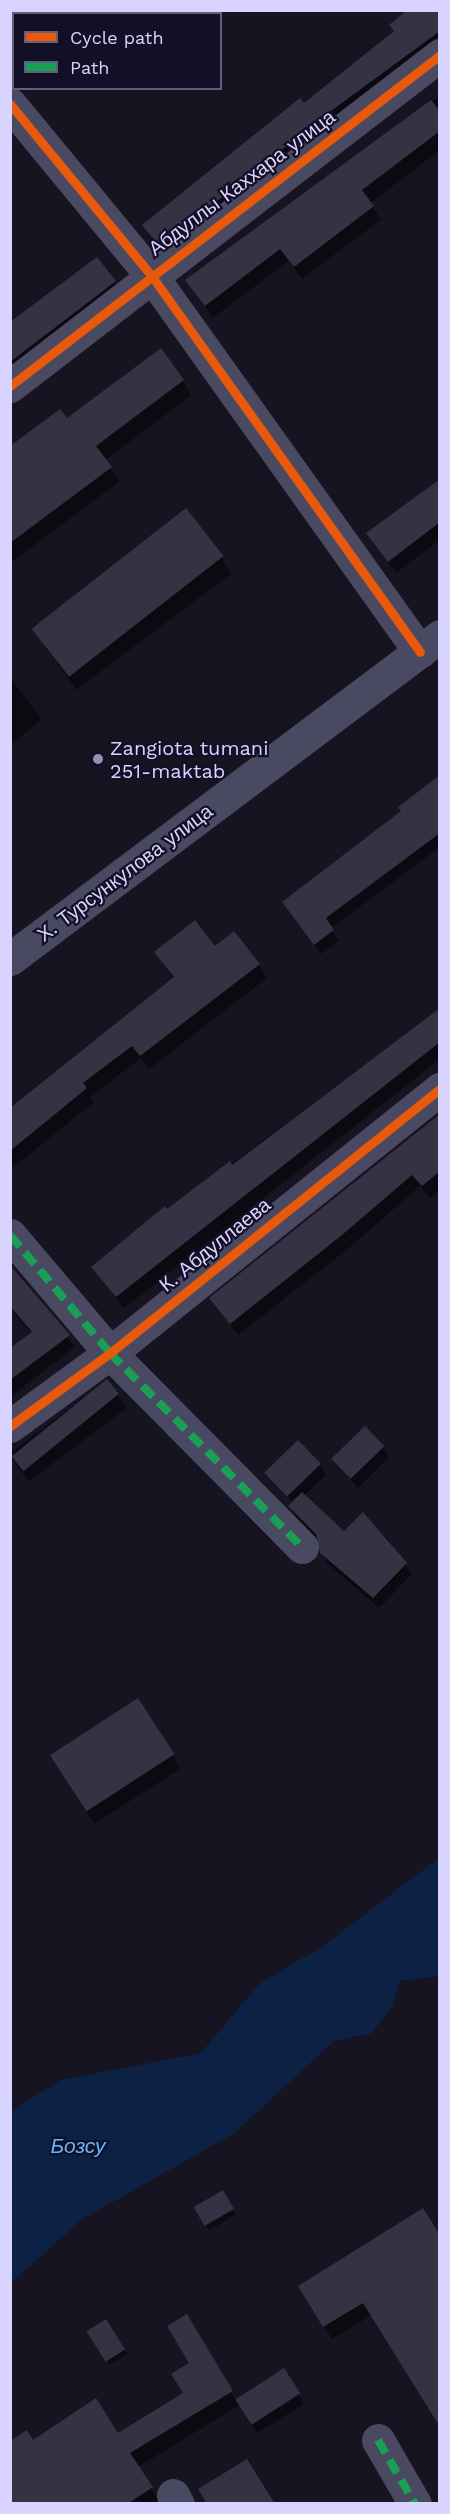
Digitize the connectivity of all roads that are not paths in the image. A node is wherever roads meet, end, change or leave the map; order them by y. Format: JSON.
{"nodes":[{"id":1,"x":440,"y":56,"type":"edge"},
{"id":2,"x":10,"y":104,"type":"edge"},
{"id":3,"x":151,"y":275,"type":"junction"},
{"id":4,"x":10,"y":386,"type":"edge"},
{"id":5,"x":430,"y":644,"type":"edge"},
{"id":6,"x":10,"y":959,"type":"edge"},
{"id":7,"x":440,"y":1089,"type":"edge"},
{"id":8,"x":10,"y":1235,"type":"edge"},
{"id":9,"x":110,"y":1353,"type":"junction"},
{"id":10,"x":10,"y":1425,"type":"edge"},
{"id":11,"x":302,"y":1547,"type":"dead end"},
{"id":12,"x":378,"y":2440,"type":"dead end"},
{"id":13,"x":415,"y":2504,"type":"edge"}],
"edges":[{"from":1,"to":3,"type":"street","name":"Абдуллы Каххара улица"},
{"from":2,"to":3,"type":"street"},
{"from":3,"to":4,"type":"street","name":"Абдуллы Каххара улица"},
{"from":3,"to":5,"type":"street"},
{"from":5,"to":6,"type":"street","name":"Х. Турсункулова улица"},
{"from":7,"to":9,"type":"street","name":"К. Абдуллаева"},
{"from":8,"to":9,"type":"street"},
{"from":9,"to":10,"type":"street","name":"К. Абдуллаева"},
{"from":9,"to":11,"type":"street"},
{"from":12,"to":13,"type":"street"}]}
